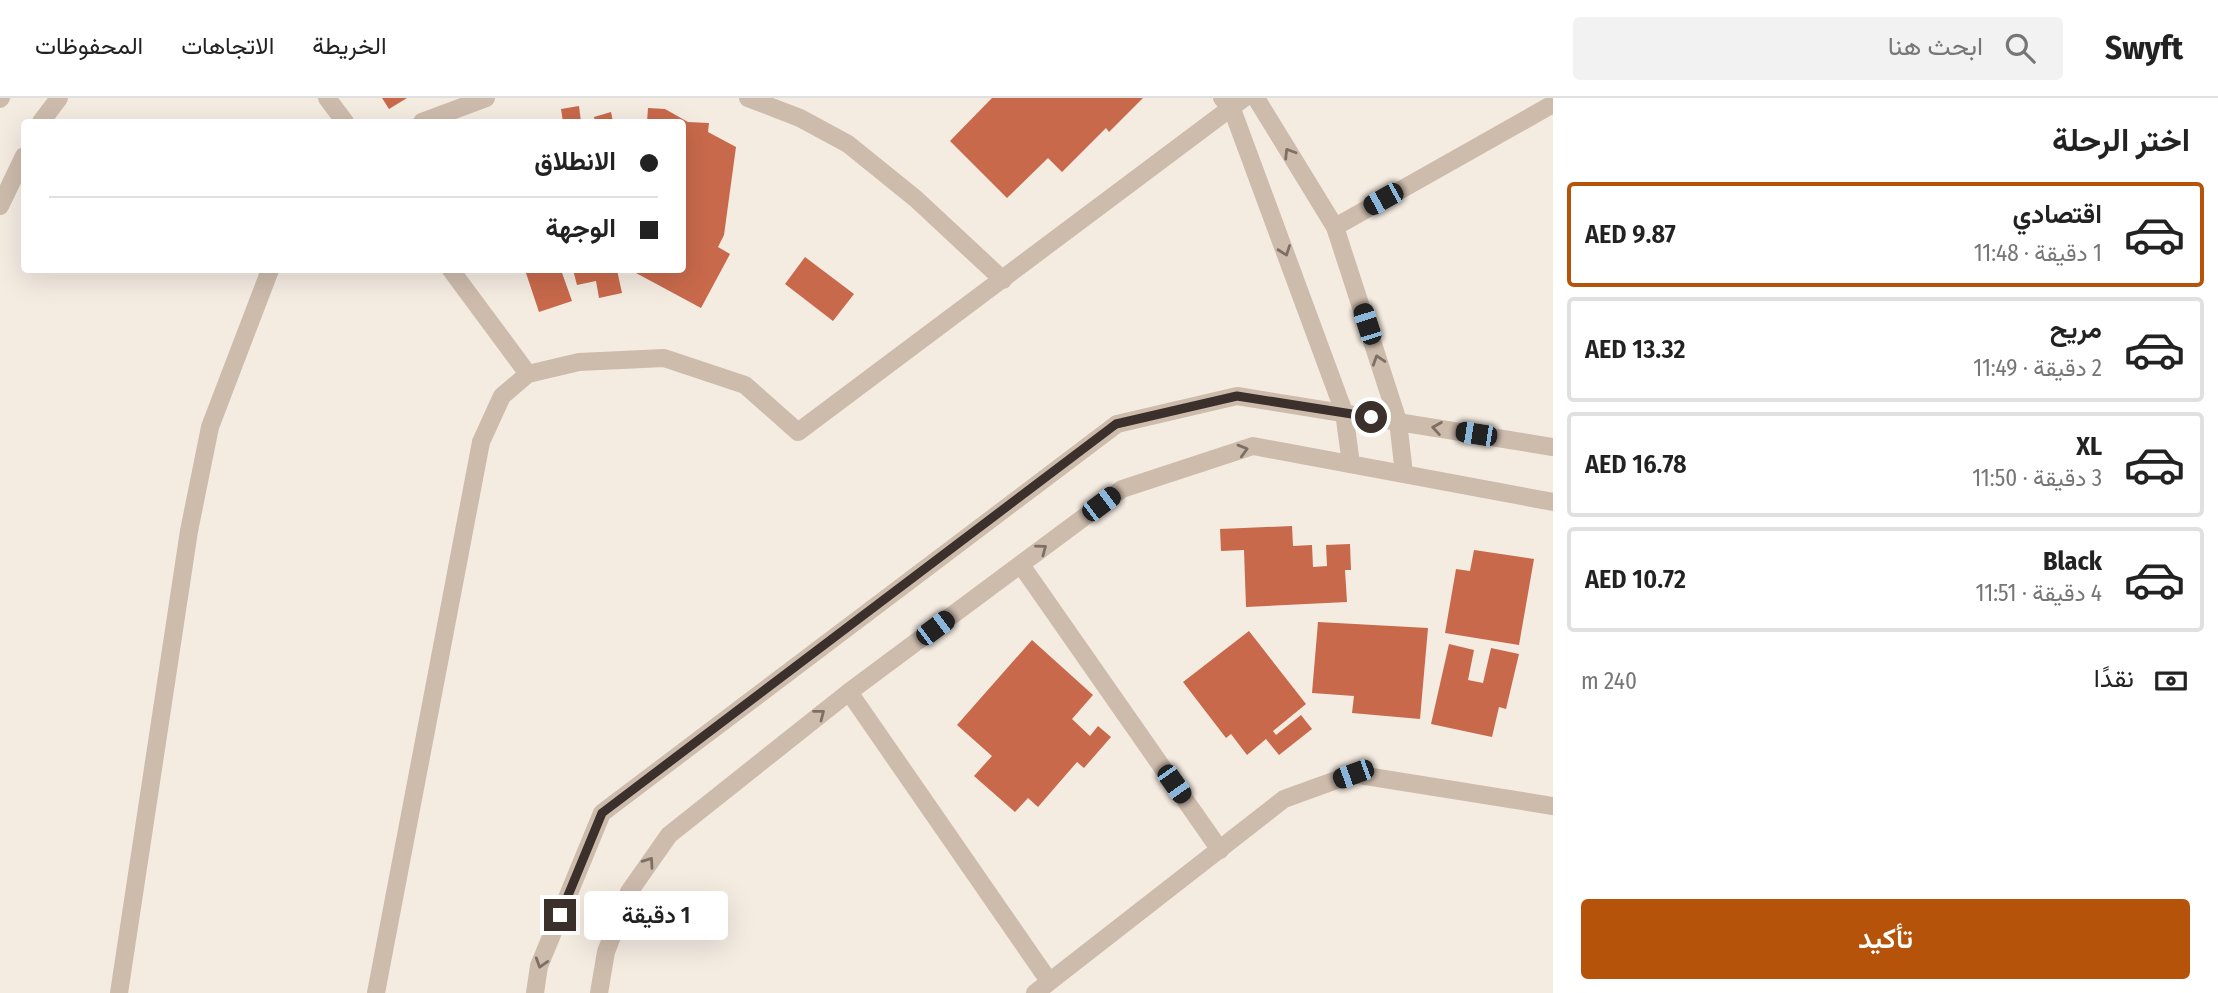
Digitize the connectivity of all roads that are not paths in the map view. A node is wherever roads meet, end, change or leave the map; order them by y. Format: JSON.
{"nodes":[{"id":1,"x":60,"y":98,"type":"edge"},
{"id":2,"x":327,"y":98,"type":"edge"},
{"id":3,"x":486,"y":98,"type":"edge"},
{"id":4,"x":748,"y":98,"type":"edge"},
{"id":5,"x":1256,"y":98,"type":"edge"},
{"id":6,"x":1233,"y":102,"type":"edge"},
{"id":7,"x":1553,"y":104,"type":"edge"},
{"id":8,"x":43,"y":119,"type":"edge"},
{"id":9,"x":343,"y":119,"type":"edge"},
{"id":10,"x":430,"y":119,"type":"edge"},
{"id":11,"x":21,"y":162,"type":"edge"},
{"id":12,"x":0,"y":206,"type":"edge"},
{"id":13,"x":1335,"y":227,"type":"junction"},
{"id":14,"x":269,"y":273,"type":"edge"},
{"id":15,"x":453,"y":273,"type":"edge"},
{"id":16,"x":1003,"y":280,"type":"junction"},
{"id":17,"x":527,"y":374,"type":"junction"},
{"id":18,"x":1344,"y":412,"type":"junction"},
{"id":19,"x":1398,"y":421,"type":"junction"},
{"id":20,"x":1553,"y":447,"type":"edge"},
{"id":21,"x":1351,"y":464,"type":"junction"},
{"id":22,"x":1404,"y":474,"type":"junction"},
{"id":23,"x":1553,"y":502,"type":"edge"},
{"id":24,"x":1021,"y":565,"type":"junction"},
{"id":25,"x":849,"y":692,"type":"junction"},
{"id":26,"x":1553,"y":806,"type":"edge"},
{"id":27,"x":1220,"y":850,"type":"junction"},
{"id":28,"x":1042,"y":987,"type":"edge"},
{"id":29,"x":119,"y":993,"type":"edge"},
{"id":30,"x":376,"y":993,"type":"edge"},
{"id":31,"x":535,"y":993,"type":"edge"},
{"id":32,"x":599,"y":993,"type":"edge"}],
"edges":[{"from":1,"to":8,"type":"street"},
{"from":2,"to":9,"type":"street"},
{"from":3,"to":10,"type":"street"},
{"from":4,"to":16,"type":"street"},
{"from":13,"to":5,"type":"street","one_way":true},
{"from":6,"to":16,"type":"street"},
{"from":6,"to":18,"type":"street","one_way":true},
{"from":7,"to":13,"type":"street"},
{"from":11,"to":12,"type":"street"},
{"from":19,"to":13,"type":"street","one_way":true},
{"from":14,"to":29,"type":"street"},
{"from":15,"to":17,"type":"street"},
{"from":16,"to":17,"type":"street"},
{"from":17,"to":30,"type":"street"},
{"from":18,"to":19,"type":"street"},
{"from":18,"to":21,"type":"street"},
{"from":18,"to":31,"type":"street","one_way":true},
{"from":20,"to":19,"type":"street","one_way":true},
{"from":19,"to":22,"type":"street"},
{"from":21,"to":22,"type":"street"},
{"from":24,"to":21,"type":"street","one_way":true},
{"from":22,"to":23,"type":"street"},
{"from":24,"to":25,"type":"street"},
{"from":24,"to":27,"type":"street"},
{"from":25,"to":28,"type":"street"},
{"from":32,"to":25,"type":"street","one_way":true},
{"from":26,"to":27,"type":"street"},
{"from":27,"to":28,"type":"street"}]}
